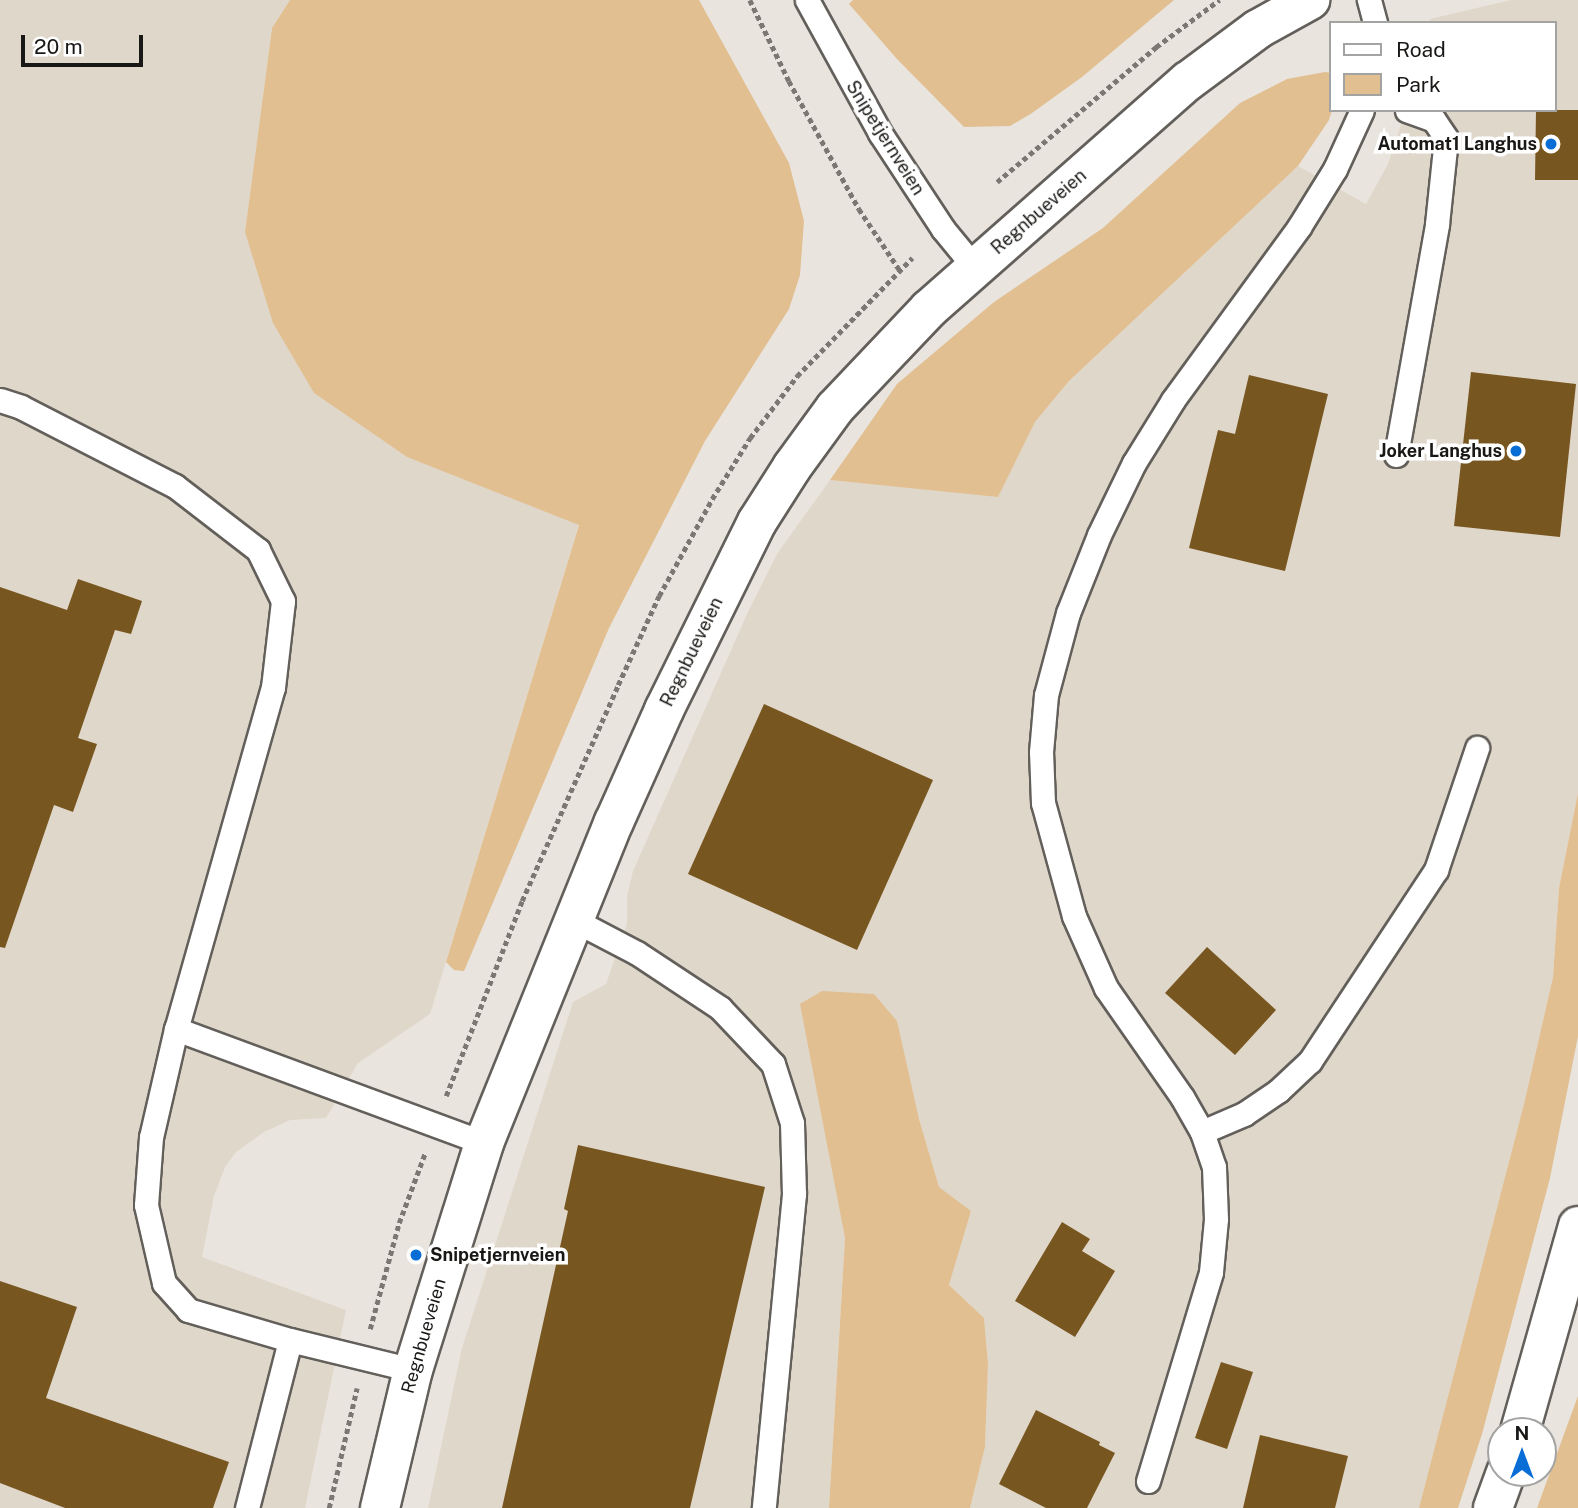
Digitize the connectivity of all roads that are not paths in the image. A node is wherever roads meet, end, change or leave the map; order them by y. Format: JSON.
{"nodes":[{"id":1,"x":807,"y":0,"type":"edge"},
{"id":2,"x":1310,"y":0,"type":"edge"},
{"id":3,"x":1369,"y":0,"type":"edge"},
{"id":4,"x":1374,"y":21,"type":"edge"},
{"id":5,"x":1361,"y":112,"type":"edge"},
{"id":6,"x":1412,"y":112,"type":"edge"},
{"id":7,"x":975,"y":268,"type":"junction"},
{"id":8,"x":0,"y":400,"type":"edge"},
{"id":9,"x":1395,"y":455,"type":"dead end"},
{"id":10,"x":1477,"y":748,"type":"dead end"},
{"id":11,"x":572,"y":919,"type":"junction"},
{"id":12,"x":176,"y":1029,"type":"junction"},
{"id":13,"x":1202,"y":1132,"type":"junction"},
{"id":14,"x":484,"y":1143,"type":"junction"},
{"id":15,"x":1578,"y":1226,"type":"edge"},
{"id":16,"x":290,"y":1340,"type":"junction"},
{"id":17,"x":413,"y":1370,"type":"junction"},
{"id":18,"x":1524,"y":1417,"type":"edge"},
{"id":19,"x":1148,"y":1481,"type":"dead end"},
{"id":20,"x":1501,"y":1487,"type":"edge"},
{"id":21,"x":247,"y":1508,"type":"edge"},
{"id":22,"x":380,"y":1508,"type":"edge"},
{"id":23,"x":764,"y":1508,"type":"edge"},
{"id":24,"x":1493,"y":1508,"type":"edge"}],
"edges":[{"from":1,"to":7,"type":"lane","name":"Snipetjernveien"},
{"from":2,"to":7,"type":"street","name":"Regnbueveien"},
{"from":3,"to":4,"type":"lane"},
{"from":5,"to":13,"type":"lane"},
{"from":6,"to":9,"type":"lane"},
{"from":7,"to":11,"type":"street","name":"Regnbueveien"},
{"from":8,"to":12,"type":"lane"},
{"from":10,"to":13,"type":"lane"},
{"from":11,"to":14,"type":"street","name":"Regnbueveien"},
{"from":11,"to":23,"type":"lane"},
{"from":12,"to":14,"type":"lane"},
{"from":12,"to":16,"type":"lane"},
{"from":13,"to":19,"type":"lane"},
{"from":14,"to":17,"type":"street","name":"Regnbueveien"},
{"from":15,"to":18,"type":"street"},
{"from":16,"to":17,"type":"lane"},
{"from":16,"to":21,"type":"lane"},
{"from":17,"to":22,"type":"street","name":"Regnbueveien"},
{"from":20,"to":24,"type":"street"}]}
